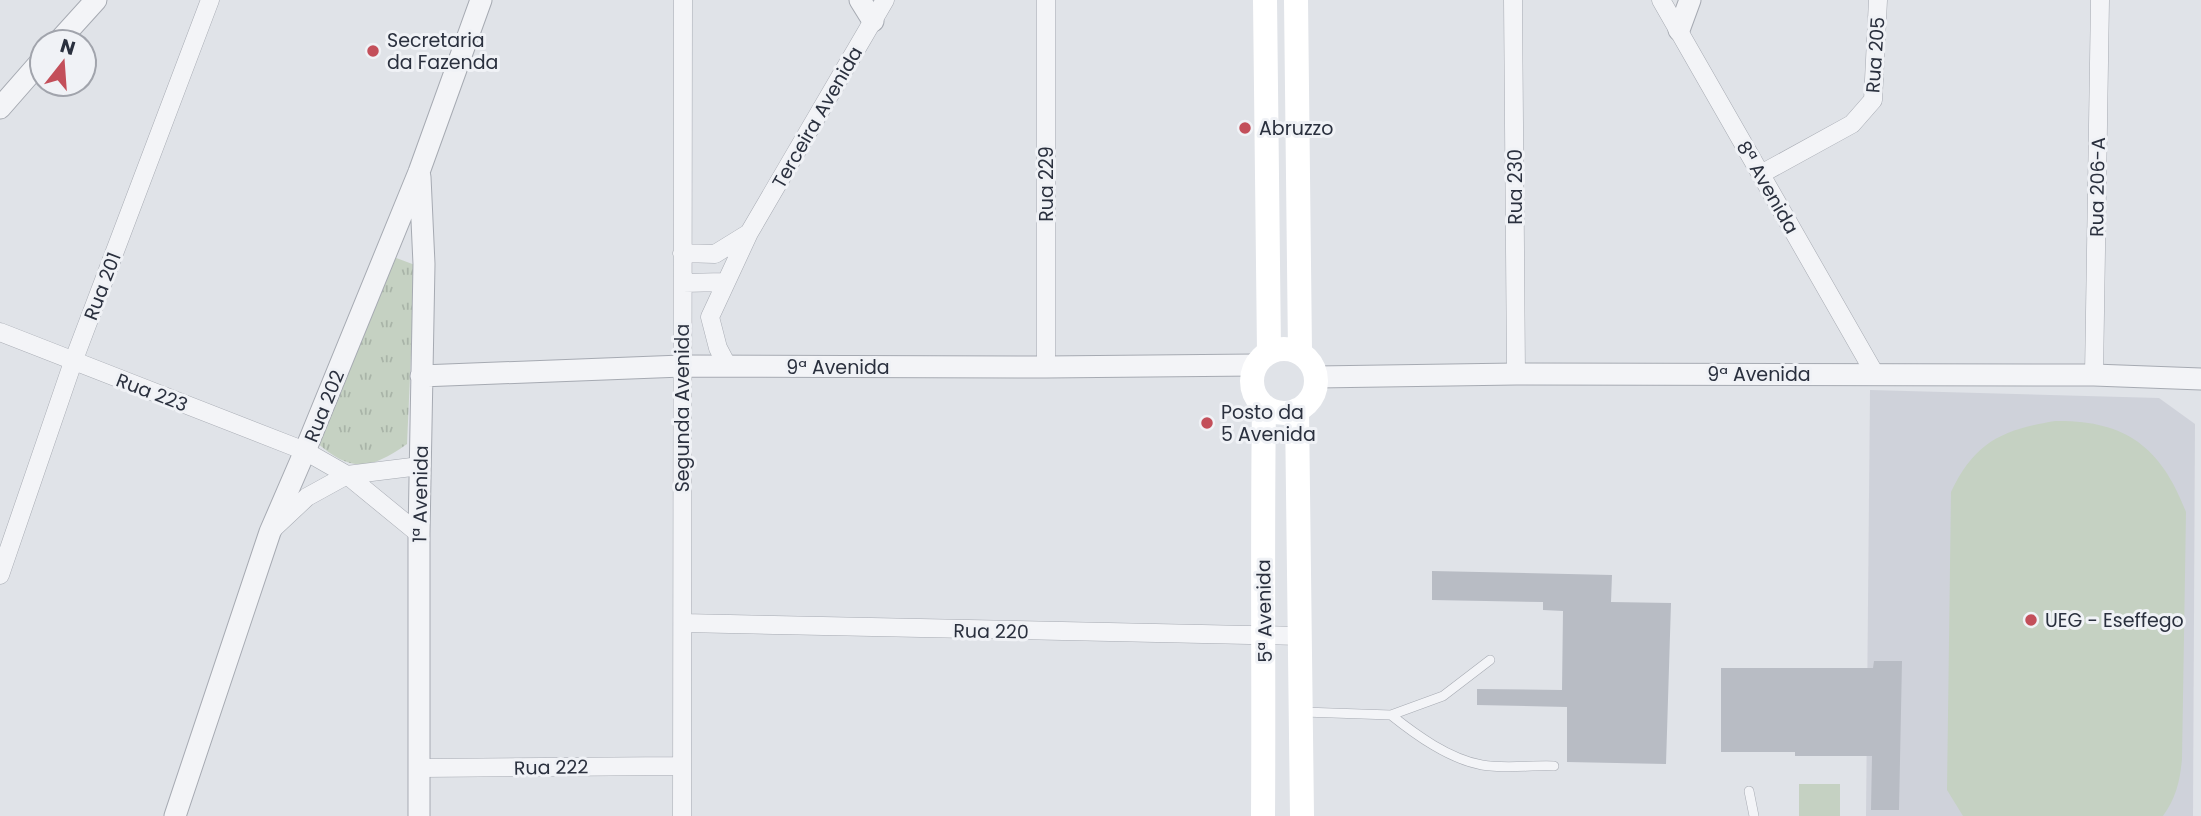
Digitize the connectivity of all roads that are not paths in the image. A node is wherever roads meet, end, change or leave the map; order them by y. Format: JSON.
{"nodes":[{"id":1,"x":96,"y":0,"type":"edge"},
{"id":2,"x":210,"y":0,"type":"edge"},
{"id":3,"x":481,"y":0,"type":"edge"},
{"id":4,"x":683,"y":0,"type":"edge"},
{"id":5,"x":860,"y":0,"type":"edge"},
{"id":6,"x":885,"y":0,"type":"edge"},
{"id":7,"x":1046,"y":0,"type":"edge"},
{"id":8,"x":1265,"y":0,"type":"edge"},
{"id":9,"x":1296,"y":0,"type":"edge"},
{"id":10,"x":1513,"y":0,"type":"edge"},
{"id":11,"x":1661,"y":0,"type":"edge"},
{"id":12,"x":1690,"y":0,"type":"edge"},
{"id":13,"x":1878,"y":0,"type":"edge"},
{"id":14,"x":2100,"y":0,"type":"edge"},
{"id":15,"x":873,"y":21,"type":"junction"},
{"id":16,"x":71,"y":28,"type":"edge"},
{"id":17,"x":1679,"y":30,"type":"junction"},
{"id":18,"x":28,"y":76,"type":"edge"},
{"id":19,"x":0,"y":108,"type":"edge"},
{"id":20,"x":419,"y":172,"type":"junction"},
{"id":21,"x":1761,"y":174,"type":"junction"},
{"id":22,"x":749,"y":233,"type":"junction"},
{"id":23,"x":388,"y":248,"type":"junction"},
{"id":24,"x":682,"y":253,"type":"junction"},
{"id":25,"x":424,"y":264,"type":"junction"},
{"id":26,"x":724,"y":282,"type":"junction"},
{"id":27,"x":683,"y":283,"type":"junction"},
{"id":28,"x":0,"y":332,"type":"edge"},
{"id":29,"x":1300,"y":352,"type":"junction"},
{"id":30,"x":1262,"y":359,"type":"junction"},
{"id":31,"x":73,"y":362,"type":"junction"},
{"id":32,"x":682,"y":366,"type":"junction"},
{"id":33,"x":728,"y":367,"type":"junction"},
{"id":34,"x":1046,"y":367,"type":"junction"},
{"id":35,"x":1516,"y":374,"type":"junction"},
{"id":36,"x":1875,"y":374,"type":"junction"},
{"id":37,"x":2094,"y":375,"type":"junction"},
{"id":38,"x":421,"y":376,"type":"junction"},
{"id":39,"x":1317,"y":377,"type":"junction"},
{"id":40,"x":2201,"y":379,"type":"edge"},
{"id":41,"x":1264,"y":406,"type":"junction"},
{"id":42,"x":1297,"y":410,"type":"junction"},
{"id":43,"x":305,"y":451,"type":"junction"},
{"id":44,"x":420,"y":466,"type":"junction"},
{"id":45,"x":347,"y":475,"type":"junction"},
{"id":46,"x":270,"y":532,"type":"junction"},
{"id":47,"x":419,"y":534,"type":"junction"},
{"id":48,"x":0,"y":575,"type":"edge"},
{"id":49,"x":683,"y":623,"type":"junction"},
{"id":50,"x":1265,"y":636,"type":"junction"},
{"id":51,"x":1300,"y":636,"type":"junction"},
{"id":52,"x":1489,"y":660,"type":"dead end"},
{"id":53,"x":1301,"y":712,"type":"junction"},
{"id":54,"x":1391,"y":715,"type":"junction"},
{"id":55,"x":681,"y":765,"type":"junction"},
{"id":56,"x":1554,"y":766,"type":"dead end"},
{"id":57,"x":421,"y":768,"type":"junction"},
{"id":58,"x":1749,"y":791,"type":"dead end"},
{"id":59,"x":175,"y":816,"type":"edge"},
{"id":60,"x":419,"y":816,"type":"edge"},
{"id":61,"x":682,"y":816,"type":"edge"},
{"id":62,"x":1263,"y":816,"type":"edge"},
{"id":63,"x":1302,"y":816,"type":"edge"},
{"id":64,"x":1754,"y":816,"type":"edge"}],
"edges":[{"from":1,"to":16,"type":"street"},
{"from":2,"to":31,"type":"street","name":"Rua 201"},
{"from":3,"to":20,"type":"street","name":"Rua 202"},
{"from":4,"to":24,"type":"street","name":"Segunda Avenida"},
{"from":5,"to":15,"type":"street"},
{"from":6,"to":15,"type":"street","name":"Terceira Avenida"},
{"from":7,"to":34,"type":"street","name":"Rua 229"},
{"from":8,"to":30,"type":"main road"},
{"from":9,"to":29,"type":"main road"},
{"from":10,"to":35,"type":"street","name":"Rua 230"},
{"from":11,"to":17,"type":"street","name":"8ª Avenida"},
{"from":12,"to":17,"type":"street"},
{"from":13,"to":21,"type":"street","name":"Rua 205"},
{"from":14,"to":37,"type":"street","name":"Rua 206-A"},
{"from":15,"to":22,"type":"street","name":"Terceira Avenida"},
{"from":17,"to":21,"type":"street","name":"8ª Avenida"},
{"from":18,"to":19,"type":"street"},
{"from":20,"to":23,"type":"street","name":"Rua 202"},
{"from":20,"to":25,"type":"street","name":"1ª Avenida"},
{"from":21,"to":36,"type":"street","name":"8ª Avenida"},
{"from":22,"to":24,"type":"street","name":"Terceira Avenida"},
{"from":22,"to":26,"type":"street","name":"Terceira Avenida"},
{"from":23,"to":25,"type":"street"},
{"from":23,"to":43,"type":"street","name":"Rua 202"},
{"from":24,"to":27,"type":"street","name":"Segunda Avenida"},
{"from":25,"to":38,"type":"street","name":"1ª Avenida"},
{"from":26,"to":27,"type":"street"},
{"from":26,"to":33,"type":"street","name":"Terceira Avenida"},
{"from":27,"to":32,"type":"street","name":"Segunda Avenida"},
{"from":28,"to":31,"type":"street","name":"Rua 223"},
{"from":29,"to":30,"type":"main road"},
{"from":29,"to":39,"type":"main road"},
{"from":30,"to":34,"type":"street","name":"9ª Avenida"},
{"from":30,"to":41,"type":"main road"},
{"from":31,"to":43,"type":"street","name":"Rua 223"},
{"from":31,"to":48,"type":"street","name":"Rua 201"},
{"from":32,"to":33,"type":"street","name":"9ª Avenida"},
{"from":32,"to":38,"type":"street","name":"9ª Avenida"},
{"from":32,"to":49,"type":"street","name":"Segunda Avenida"},
{"from":33,"to":34,"type":"street","name":"9ª Avenida"},
{"from":35,"to":36,"type":"street","name":"9ª Avenida"},
{"from":35,"to":39,"type":"street","name":"9ª Avenida"},
{"from":36,"to":37,"type":"street","name":"9ª Avenida"},
{"from":37,"to":40,"type":"street","name":"9ª Avenida"},
{"from":38,"to":44,"type":"street","name":"1ª Avenida"},
{"from":39,"to":42,"type":"main road"},
{"from":41,"to":42,"type":"main road"},
{"from":41,"to":50,"type":"main road","name":"5ª Avenida"},
{"from":42,"to":51,"type":"main road","name":"5ª Avenida"},
{"from":43,"to":45,"type":"street","name":"Rua 223"},
{"from":43,"to":46,"type":"street","name":"Rua 202"},
{"from":44,"to":45,"type":"street"},
{"from":44,"to":47,"type":"street","name":"1ª Avenida"},
{"from":45,"to":46,"type":"street"},
{"from":45,"to":47,"type":"street","name":"Rua 223"},
{"from":46,"to":59,"type":"street","name":"Rua 202"},
{"from":47,"to":57,"type":"street","name":"1ª Avenida"},
{"from":49,"to":50,"type":"street","name":"Rua 220"},
{"from":49,"to":55,"type":"street","name":"Segunda Avenida"},
{"from":50,"to":51,"type":"street","name":"Rua 220"},
{"from":50,"to":62,"type":"main road","name":"5ª Avenida"},
{"from":51,"to":53,"type":"main road","name":"5ª Avenida"},
{"from":52,"to":54,"type":"lane"},
{"from":53,"to":54,"type":"lane"},
{"from":53,"to":63,"type":"main road","name":"5ª Avenida"},
{"from":54,"to":56,"type":"lane"},
{"from":55,"to":57,"type":"street","name":"Rua 222"},
{"from":55,"to":61,"type":"street","name":"Segunda Avenida"},
{"from":57,"to":60,"type":"street","name":"1ª Avenida"},
{"from":58,"to":64,"type":"lane"}]}
